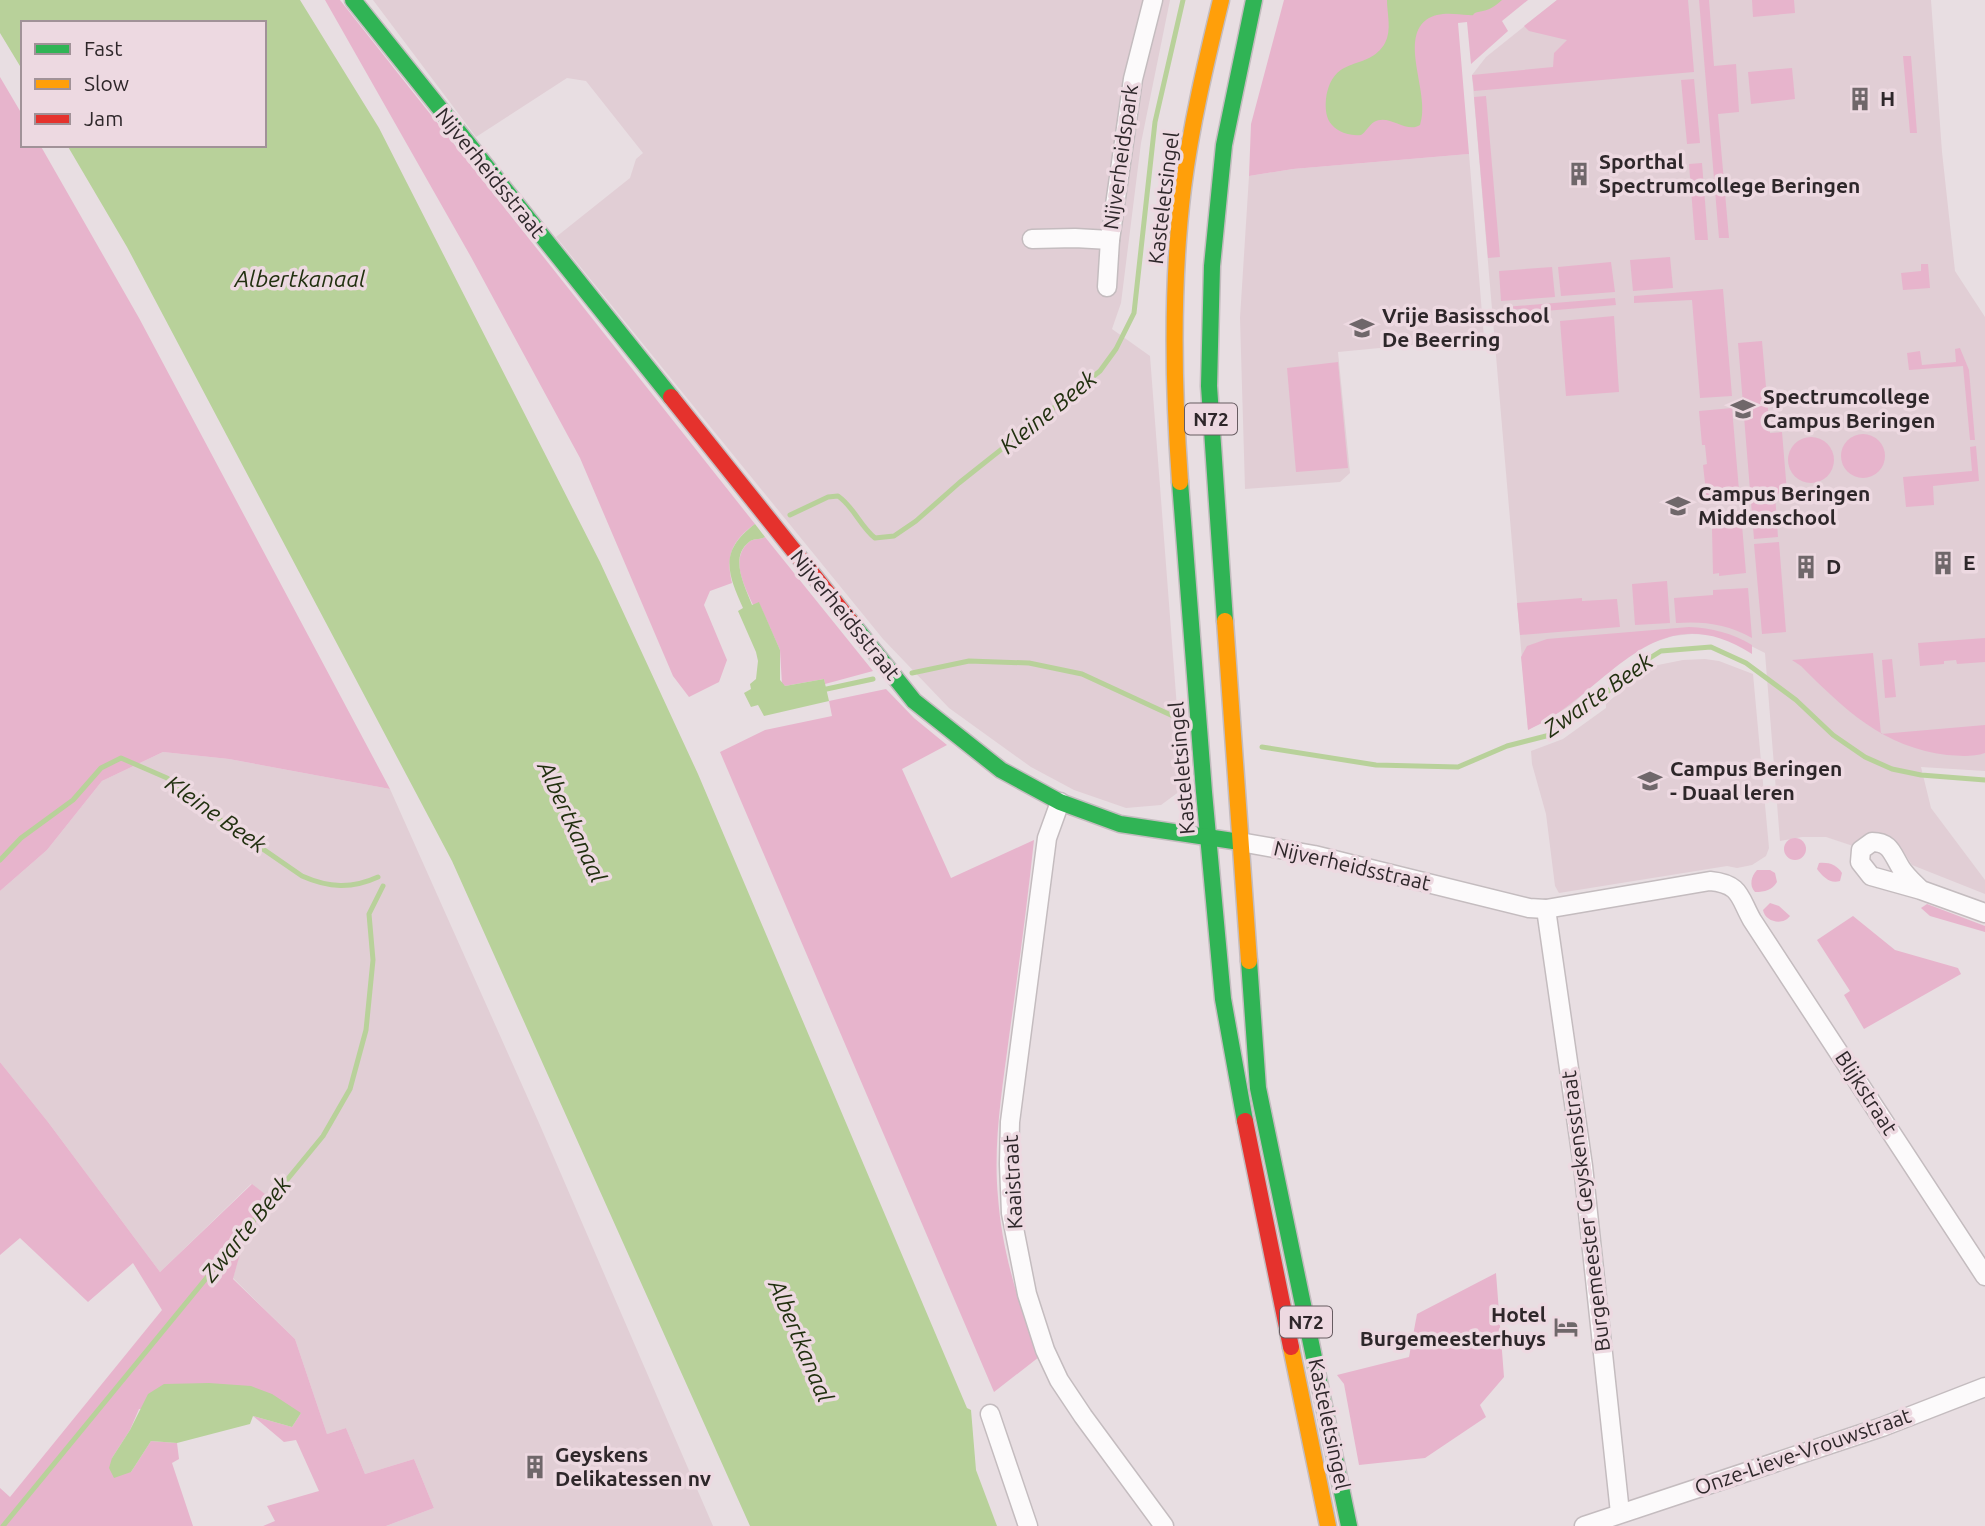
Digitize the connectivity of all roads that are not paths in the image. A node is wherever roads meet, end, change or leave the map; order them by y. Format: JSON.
{"nodes":[{"id":1,"x":353,"y":0,"type":"edge"},
{"id":2,"x":1153,"y":0,"type":"edge"},
{"id":3,"x":1221,"y":0,"type":"edge"},
{"id":4,"x":1254,"y":0,"type":"edge"},
{"id":5,"x":1032,"y":239,"type":"dead end"},
{"id":6,"x":1110,"y":240,"type":"junction"},
{"id":7,"x":1107,"y":287,"type":"dead end"},
{"id":8,"x":1060,"y":802,"type":"junction"},
{"id":9,"x":1209,"y":838,"type":"junction"},
{"id":10,"x":1240,"y":842,"type":"junction"},
{"id":11,"x":1921,"y":890,"type":"dead end"},
{"id":12,"x":1546,"y":909,"type":"junction"},
{"id":13,"x":1746,"y":909,"type":"joint"},
{"id":14,"x":1985,"y":913,"type":"edge"},
{"id":15,"x":1985,"y":1276,"type":"edge"},
{"id":16,"x":1985,"y":1387,"type":"edge"},
{"id":17,"x":990,"y":1413,"type":"dead end"},
{"id":18,"x":1620,"y":1513,"type":"junction"},
{"id":19,"x":1028,"y":1526,"type":"edge"},
{"id":20,"x":1164,"y":1526,"type":"edge"},
{"id":21,"x":1328,"y":1526,"type":"edge"},
{"id":22,"x":1349,"y":1526,"type":"edge"},
{"id":23,"x":1584,"y":1526,"type":"edge"}],
"edges":[{"from":1,"to":8,"type":"main road","name":"Nijverheidsstraat"},
{"from":2,"to":6,"type":"street","name":"Nijverheidspark"},
{"from":3,"to":9,"type":"main road","name":"Kasteletsingel","number":"N72"},
{"from":4,"to":10,"type":"main road","name":"Kasteletsingel","number":"N72"},
{"from":5,"to":6,"type":"street","name":"Nijverheidspark"},
{"from":6,"to":7,"type":"street"},
{"from":8,"to":9,"type":"main road","name":"Nijverheidsstraat"},
{"from":8,"to":20,"type":"street","name":"Kaaistraat"},
{"from":9,"to":10,"type":"main road","name":"Nijverheidsstraat"},
{"from":9,"to":21,"type":"main road","name":"Kasteletsingel","number":"N72"},
{"from":10,"to":12,"type":"street","name":"Nijverheidsstraat"},
{"from":10,"to":22,"type":"main road","name":"Kasteletsingel","number":"N72"},
{"from":11,"to":14,"type":"street"},
{"from":12,"to":13,"type":"street","name":"Nijverheidsstraat"},
{"from":12,"to":18,"type":"street","name":"Burgemeester Geyskensstraat"},
{"from":13,"to":15,"type":"street","name":"Blijkstraat"},
{"from":16,"to":18,"type":"street","name":"Onze-Lieve-Vrouwstraat"},
{"from":17,"to":19,"type":"street"},
{"from":18,"to":23,"type":"street","name":"Onze-Lieve-Vrouwstraat"}]}
